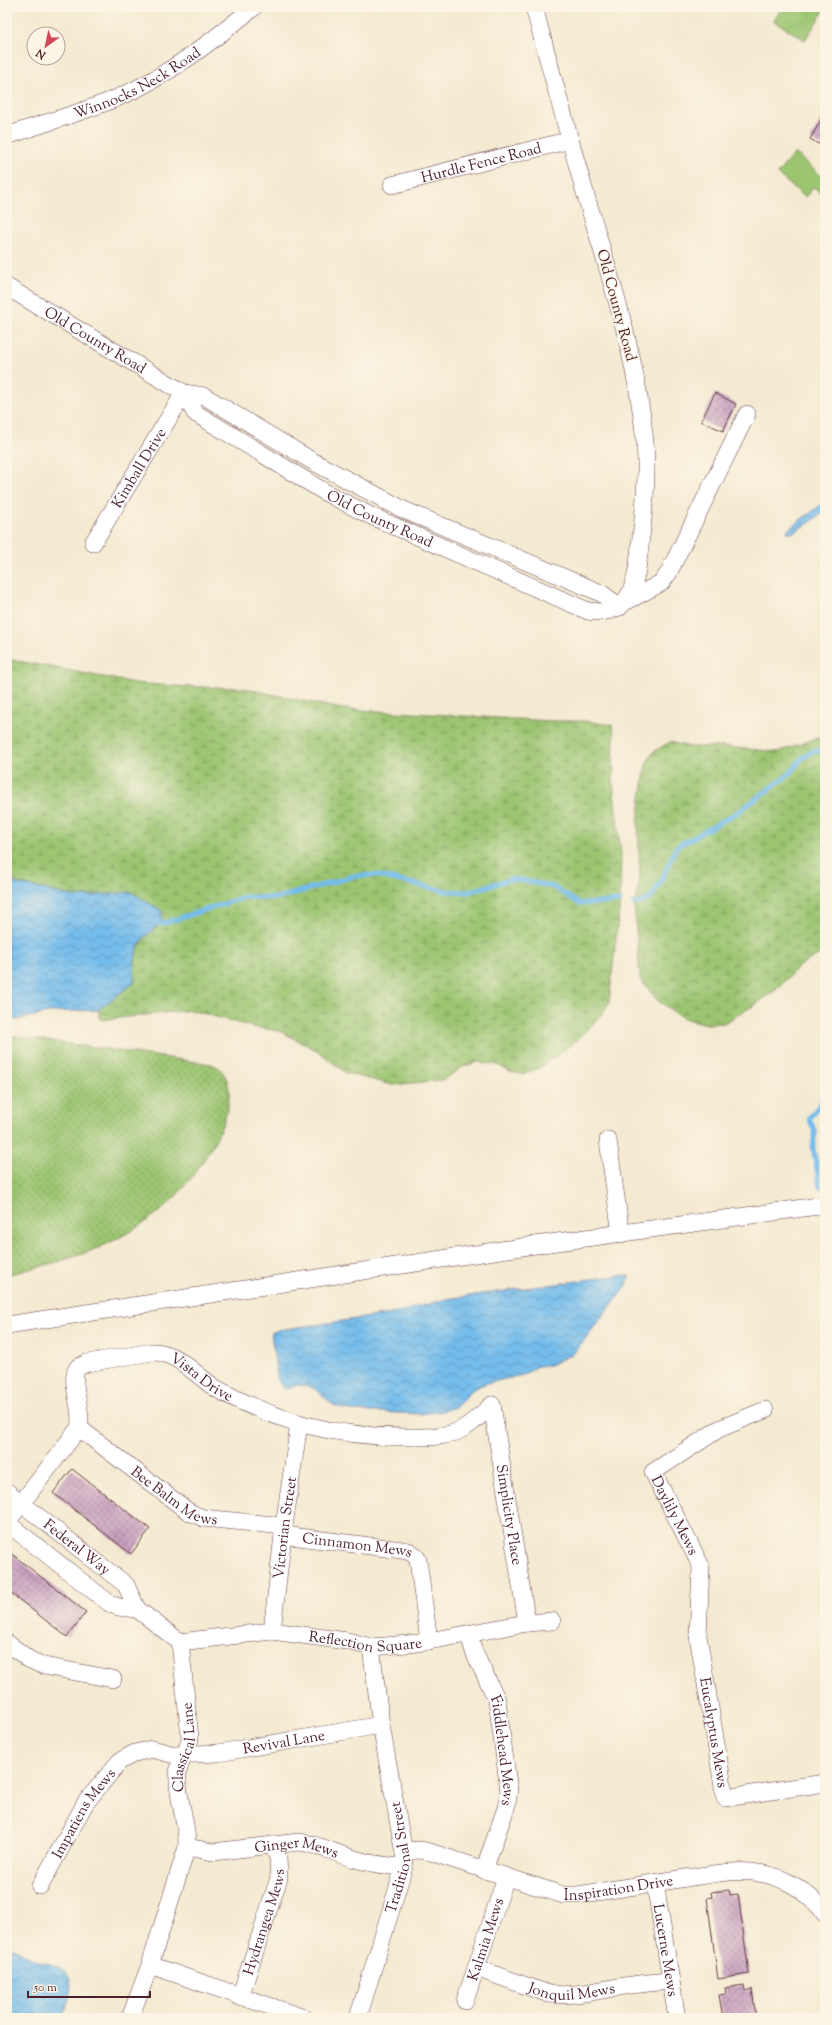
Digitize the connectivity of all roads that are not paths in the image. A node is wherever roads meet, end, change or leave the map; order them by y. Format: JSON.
{"nodes":[{"id":1,"x":254,"y":7,"type":"edge"},
{"id":2,"x":534,"y":7,"type":"edge"},
{"id":3,"x":7,"y":136,"type":"edge"},
{"id":4,"x":570,"y":140,"type":"junction"},
{"id":5,"x":392,"y":185,"type":"dead end"},
{"id":6,"x":7,"y":287,"type":"edge"},
{"id":7,"x":184,"y":393,"type":"junction"},
{"id":8,"x":747,"y":414,"type":"dead end"},
{"id":9,"x":281,"y":442,"type":"junction"},
{"id":10,"x":272,"y":460,"type":"junction"},
{"id":11,"x":465,"y":536,"type":"junction"},
{"id":12,"x":93,"y":543,"type":"dead end"},
{"id":13,"x":458,"y":555,"type":"junction"},
{"id":14,"x":623,"y":604,"type":"junction"},
{"id":15,"x":608,"y":1140,"type":"dead end"},
{"id":16,"x":825,"y":1205,"type":"edge"},
{"id":17,"x":621,"y":1234,"type":"junction"},
{"id":18,"x":7,"y":1325,"type":"edge"},
{"id":19,"x":492,"y":1405,"type":"joint"},
{"id":20,"x":765,"y":1410,"type":"dead end"},
{"id":21,"x":299,"y":1424,"type":"junction"},
{"id":22,"x":79,"y":1428,"type":"junction"},
{"id":23,"x":7,"y":1492,"type":"edge"},
{"id":24,"x":21,"y":1503,"type":"junction"},
{"id":25,"x":7,"y":1522,"type":"edge"},
{"id":26,"x":283,"y":1531,"type":"junction"},
{"id":27,"x":701,"y":1566,"type":"joint"},
{"id":28,"x":138,"y":1609,"type":"junction"},
{"id":29,"x":552,"y":1621,"type":"dead end"},
{"id":30,"x":527,"y":1623,"type":"junction"},
{"id":31,"x":272,"y":1631,"type":"junction"},
{"id":32,"x":469,"y":1634,"type":"junction"},
{"id":33,"x":429,"y":1641,"type":"junction"},
{"id":34,"x":180,"y":1642,"type":"junction"},
{"id":35,"x":7,"y":1643,"type":"edge"},
{"id":36,"x":371,"y":1647,"type":"junction"},
{"id":37,"x":113,"y":1678,"type":"dead end"},
{"id":38,"x":381,"y":1725,"type":"junction"},
{"id":39,"x":186,"y":1756,"type":"junction"},
{"id":40,"x":825,"y":1782,"type":"edge"},
{"id":41,"x":273,"y":1846,"type":"junction"},
{"id":42,"x":187,"y":1847,"type":"junction"},
{"id":43,"x":404,"y":1859,"type":"junction"},
{"id":44,"x":484,"y":1870,"type":"junction"},
{"id":45,"x":506,"y":1877,"type":"junction"},
{"id":46,"x":655,"y":1883,"type":"junction"},
{"id":47,"x":40,"y":1886,"type":"dead end"},
{"id":48,"x":825,"y":1914,"type":"edge"},
{"id":49,"x":150,"y":1965,"type":"junction"},
{"id":50,"x":476,"y":1968,"type":"junction"},
{"id":51,"x":671,"y":1981,"type":"junction"},
{"id":52,"x":240,"y":1997,"type":"junction"},
{"id":53,"x":465,"y":2001,"type":"dead end"},
{"id":54,"x":130,"y":2018,"type":"edge"},
{"id":55,"x":304,"y":2018,"type":"edge"},
{"id":56,"x":358,"y":2018,"type":"edge"},
{"id":57,"x":677,"y":2018,"type":"edge"}],
"edges":[{"from":1,"to":3,"type":"street","name":"Winnocks Neck Road"},
{"from":2,"to":4,"type":"street","name":"Old County Road"},
{"from":4,"to":5,"type":"street","name":"Hurdle Fence Road"},
{"from":4,"to":14,"type":"street","name":"Old County Road"},
{"from":6,"to":7,"type":"street","name":"Old County Road"},
{"from":7,"to":9,"type":"street","name":"Old County Road"},
{"from":7,"to":10,"type":"street","name":"Old County Road"},
{"from":7,"to":12,"type":"street","name":"Kimball Drive"},
{"from":8,"to":14,"type":"street"},
{"from":9,"to":10,"type":"street"},
{"from":9,"to":11,"type":"street","name":"Old County Road"},
{"from":10,"to":13,"type":"street","name":"Old County Road"},
{"from":11,"to":13,"type":"street"},
{"from":11,"to":14,"type":"street","name":"Old County Road"},
{"from":13,"to":14,"type":"street","name":"Old County Road"},
{"from":15,"to":17,"type":"street"},
{"from":16,"to":17,"type":"street"},
{"from":17,"to":18,"type":"street"},
{"from":19,"to":21,"type":"street","name":"Vista Drive"},
{"from":19,"to":30,"type":"street","name":"Simplicity Place"},
{"from":20,"to":27,"type":"street","name":"Daylily Mews"},
{"from":21,"to":22,"type":"street","name":"Vista Drive"},
{"from":21,"to":26,"type":"street","name":"Victorian Street"},
{"from":22,"to":24,"type":"street"},
{"from":22,"to":26,"type":"street","name":"Bee Balm Mews"},
{"from":23,"to":24,"type":"street","name":"Federal Way"},
{"from":24,"to":25,"type":"street"},
{"from":24,"to":28,"type":"street","name":"Federal Way"},
{"from":25,"to":28,"type":"street","name":"Federal Way"},
{"from":26,"to":31,"type":"street","name":"Victorian Street"},
{"from":26,"to":33,"type":"street","name":"Cinnamon Mews"},
{"from":27,"to":40,"type":"street","name":"Eucalyptus Mews"},
{"from":28,"to":34,"type":"street","name":"Federal Way"},
{"from":29,"to":30,"type":"street","name":"Reflection Square"},
{"from":30,"to":32,"type":"street","name":"Reflection Square"},
{"from":31,"to":34,"type":"street","name":"Reflection Square"},
{"from":31,"to":36,"type":"street","name":"Reflection Square"},
{"from":32,"to":33,"type":"street","name":"Reflection Square"},
{"from":32,"to":44,"type":"street","name":"Fiddlehead Mews"},
{"from":33,"to":36,"type":"street","name":"Reflection Square"},
{"from":34,"to":39,"type":"street","name":"Classical Lane"},
{"from":35,"to":37,"type":"street"},
{"from":36,"to":38,"type":"street","name":"Traditional Street"},
{"from":38,"to":39,"type":"street","name":"Revival Lane"},
{"from":38,"to":43,"type":"street","name":"Traditional Street"},
{"from":39,"to":42,"type":"street","name":"Classical Lane"},
{"from":39,"to":47,"type":"street","name":"Impatiens Mews"},
{"from":41,"to":42,"type":"street","name":"Ginger Mews"},
{"from":41,"to":43,"type":"street","name":"Ginger Mews"},
{"from":41,"to":52,"type":"street","name":"Hydrangea Mews"},
{"from":42,"to":49,"type":"street","name":"Classical Lane"},
{"from":43,"to":44,"type":"street","name":"Inspiration Drive"},
{"from":43,"to":56,"type":"street","name":"Traditional Street"},
{"from":44,"to":45,"type":"street","name":"Inspiration Drive"},
{"from":45,"to":46,"type":"street","name":"Inspiration Drive"},
{"from":45,"to":50,"type":"street","name":"Kalmia Mews"},
{"from":46,"to":48,"type":"street","name":"Inspiration Drive"},
{"from":46,"to":51,"type":"street","name":"Lucerne Mews"},
{"from":49,"to":52,"type":"street"},
{"from":49,"to":54,"type":"street","name":"Classical Lane"},
{"from":50,"to":51,"type":"street","name":"Jonquil Mews"},
{"from":50,"to":53,"type":"street","name":"Kalmia Mews"},
{"from":51,"to":57,"type":"street","name":"Lucerne Mews"},
{"from":52,"to":55,"type":"street"}]}
